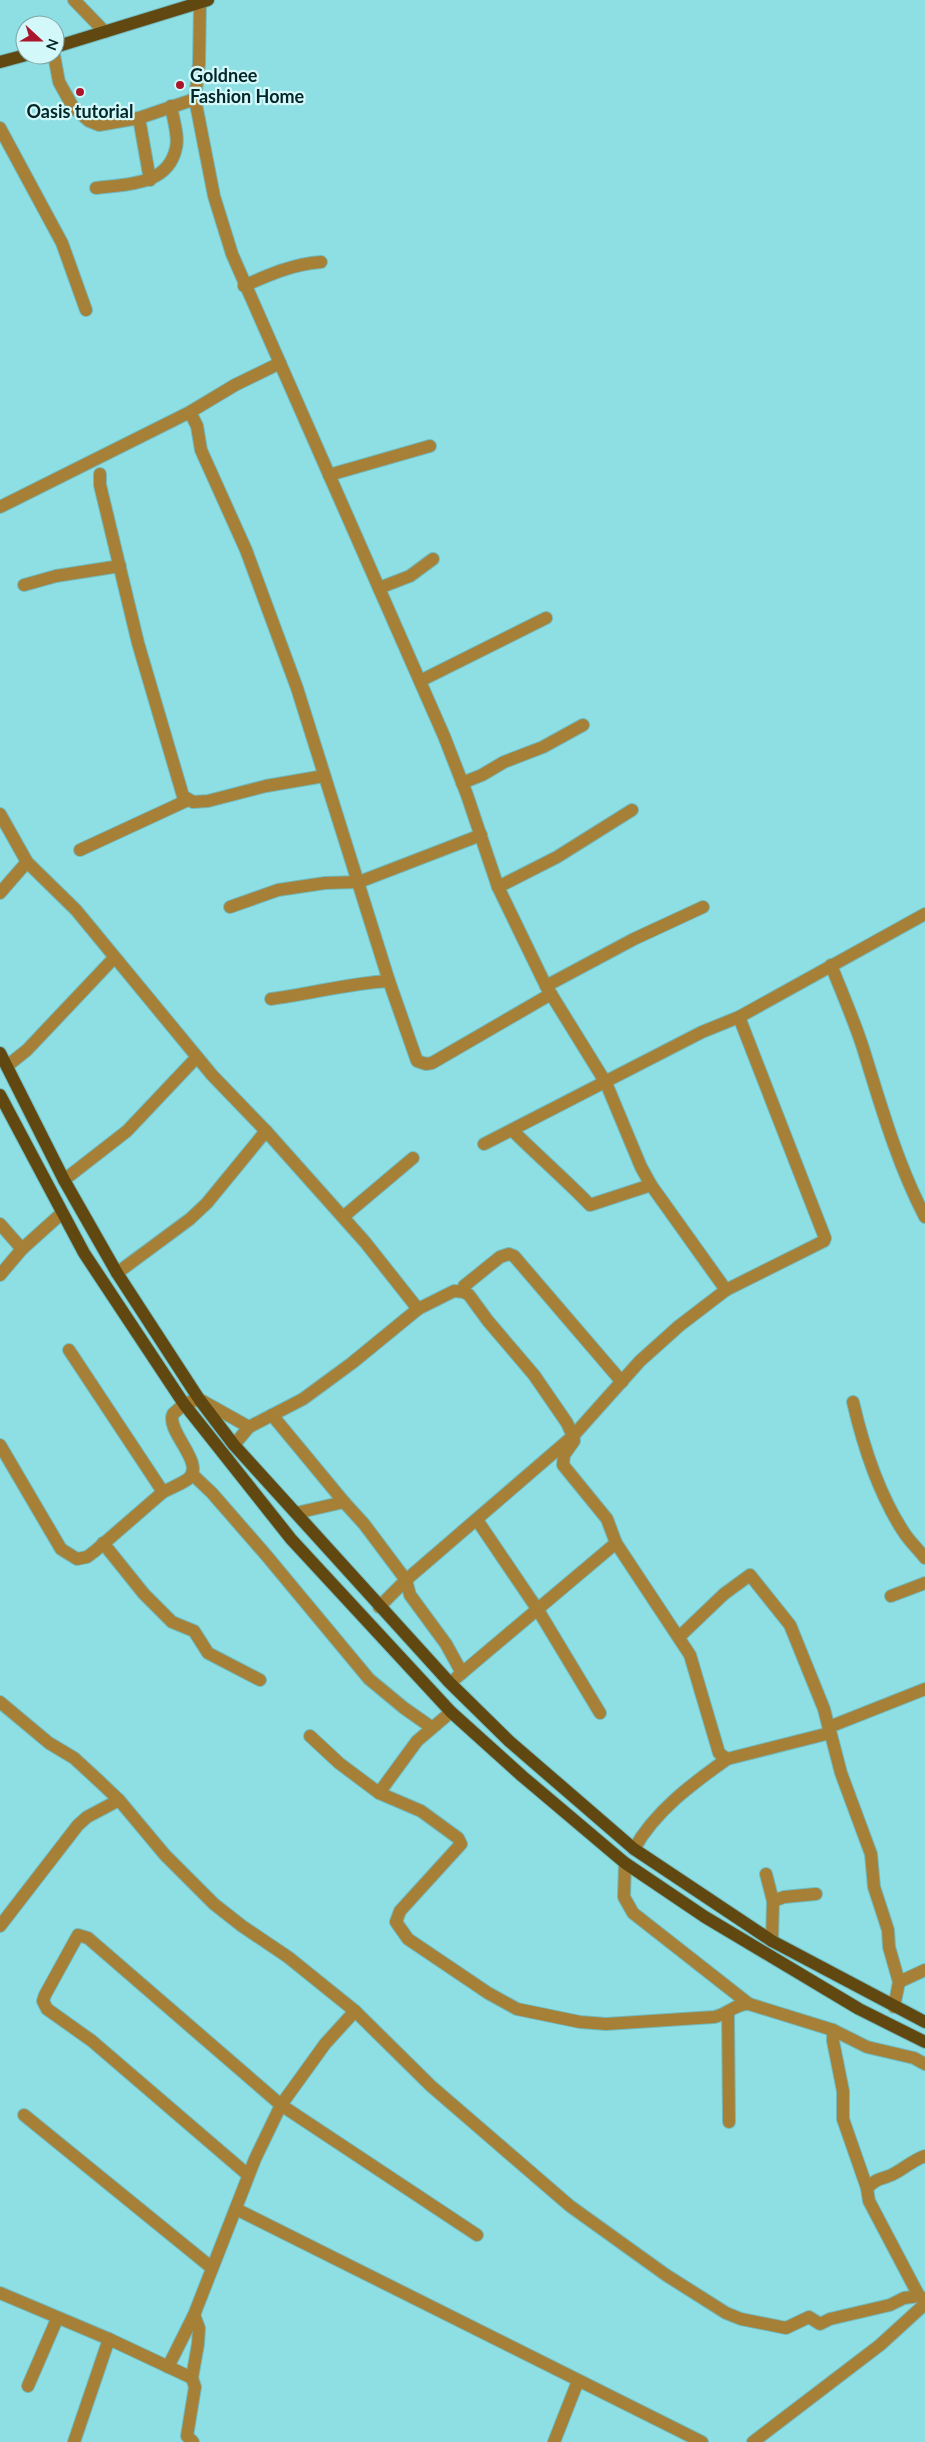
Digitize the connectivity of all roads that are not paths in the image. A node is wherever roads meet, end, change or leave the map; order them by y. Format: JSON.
{"nodes":[{"id":1,"x":74,"y":0,"type":"edge"},
{"id":2,"x":204,"y":1,"type":"edge"},
{"id":3,"x":105,"y":32,"type":"junction"},
{"id":4,"x":65,"y":44,"type":"edge"},
{"id":5,"x":15,"y":58,"type":"edge"},
{"id":6,"x":0,"y":62,"type":"edge"},
{"id":7,"x":56,"y":65,"type":"edge"},
{"id":8,"x":196,"y":99,"type":"junction"},
{"id":9,"x":171,"y":106,"type":"junction"},
{"id":10,"x":139,"y":118,"type":"junction"},
{"id":11,"x":0,"y":128,"type":"edge"},
{"id":12,"x":150,"y":180,"type":"junction"},
{"id":13,"x":96,"y":188,"type":"dead end"},
{"id":14,"x":321,"y":262,"type":"dead end"},
{"id":15,"x":244,"y":286,"type":"junction"},
{"id":16,"x":86,"y":310,"type":"dead end"},
{"id":17,"x":280,"y":363,"type":"junction"},
{"id":18,"x":190,"y":412,"type":"junction"},
{"id":19,"x":430,"y":446,"type":"dead end"},
{"id":20,"x":100,"y":474,"type":"dead end"},
{"id":21,"x":329,"y":475,"type":"junction"},
{"id":22,"x":0,"y":507,"type":"edge"},
{"id":23,"x":433,"y":559,"type":"dead end"},
{"id":24,"x":120,"y":566,"type":"junction"},
{"id":25,"x":24,"y":585,"type":"dead end"},
{"id":26,"x":379,"y":588,"type":"junction"},
{"id":27,"x":546,"y":618,"type":"dead end"},
{"id":28,"x":420,"y":681,"type":"junction"},
{"id":29,"x":583,"y":725,"type":"dead end"},
{"id":30,"x":324,"y":776,"type":"junction"},
{"id":31,"x":462,"y":783,"type":"junction"},
{"id":32,"x":188,"y":800,"type":"junction"},
{"id":33,"x":632,"y":810,"type":"dead end"},
{"id":34,"x":0,"y":814,"type":"edge"},
{"id":35,"x":481,"y":835,"type":"junction"},
{"id":36,"x":80,"y":850,"type":"dead end"},
{"id":37,"x":27,"y":862,"type":"junction"},
{"id":38,"x":358,"y":882,"type":"junction"},
{"id":39,"x":498,"y":886,"type":"junction"},
{"id":40,"x":0,"y":893,"type":"edge"},
{"id":41,"x":230,"y":907,"type":"dead end"},
{"id":42,"x":702,"y":907,"type":"dead end"},
{"id":43,"x":925,"y":914,"type":"edge"},
{"id":44,"x":114,"y":958,"type":"junction"},
{"id":45,"x":831,"y":965,"type":"junction"},
{"id":46,"x":388,"y":981,"type":"junction"},
{"id":47,"x":549,"y":990,"type":"junction"},
{"id":48,"x":271,"y":999,"type":"dead end"},
{"id":49,"x":739,"y":1017,"type":"junction"},
{"id":50,"x":0,"y":1053,"type":"edge"},
{"id":51,"x":196,"y":1057,"type":"junction"},
{"id":52,"x":7,"y":1066,"type":"junction"},
{"id":53,"x":606,"y":1083,"type":"junction"},
{"id":54,"x":0,"y":1095,"type":"edge"},
{"id":55,"x":512,"y":1130,"type":"junction"},
{"id":56,"x":266,"y":1131,"type":"junction"},
{"id":57,"x":484,"y":1144,"type":"dead end"},
{"id":58,"x":413,"y":1158,"type":"dead end"},
{"id":59,"x":64,"y":1180,"type":"junction"},
{"id":60,"x":651,"y":1185,"type":"junction"},
{"id":61,"x":62,"y":1213,"type":"junction"},
{"id":62,"x":343,"y":1217,"type":"junction"},
{"id":63,"x":925,"y":1217,"type":"edge"},
{"id":64,"x":0,"y":1224,"type":"edge"},
{"id":65,"x":22,"y":1248,"type":"junction"},
{"id":66,"x":117,"y":1274,"type":"junction"},
{"id":67,"x":0,"y":1275,"type":"edge"},
{"id":68,"x":726,"y":1290,"type":"junction"},
{"id":69,"x":464,"y":1292,"type":"junction"},
{"id":70,"x":418,"y":1309,"type":"junction"},
{"id":71,"x":69,"y":1350,"type":"dead end"},
{"id":72,"x":622,"y":1382,"type":"junction"},
{"id":73,"x":199,"y":1399,"type":"junction"},
{"id":74,"x":853,"y":1402,"type":"dead end"},
{"id":75,"x":184,"y":1404,"type":"junction"},
{"id":76,"x":272,"y":1415,"type":"junction"},
{"id":77,"x":249,"y":1426,"type":"junction"},
{"id":78,"x":573,"y":1436,"type":"junction"},
{"id":79,"x":0,"y":1444,"type":"edge"},
{"id":80,"x":234,"y":1445,"type":"junction"},
{"id":81,"x":192,"y":1474,"type":"junction"},
{"id":82,"x":163,"y":1492,"type":"junction"},
{"id":83,"x":344,"y":1502,"type":"junction"},
{"id":84,"x":296,"y":1513,"type":"junction"},
{"id":85,"x":477,"y":1520,"type":"junction"},
{"id":86,"x":616,"y":1542,"type":"junction"},
{"id":87,"x":103,"y":1543,"type":"junction"},
{"id":88,"x":925,"y":1558,"type":"edge"},
{"id":89,"x":406,"y":1580,"type":"junction"},
{"id":90,"x":925,"y":1583,"type":"edge"},
{"id":91,"x":890,"y":1596,"type":"dead end"},
{"id":92,"x":379,"y":1607,"type":"junction"},
{"id":93,"x":538,"y":1610,"type":"junction"},
{"id":94,"x":679,"y":1636,"type":"junction"},
{"id":95,"x":462,"y":1673,"type":"junction"},
{"id":96,"x":260,"y":1680,"type":"dead end"},
{"id":97,"x":449,"y":1682,"type":"junction"},
{"id":98,"x":925,"y":1689,"type":"edge"},
{"id":99,"x":0,"y":1702,"type":"edge"},
{"id":100,"x":451,"y":1712,"type":"junction"},
{"id":101,"x":600,"y":1713,"type":"dead end"},
{"id":102,"x":431,"y":1727,"type":"junction"},
{"id":103,"x":830,"y":1733,"type":"junction"},
{"id":104,"x":310,"y":1736,"type":"dead end"},
{"id":105,"x":727,"y":1759,"type":"junction"},
{"id":106,"x":379,"y":1793,"type":"junction"},
{"id":107,"x":119,"y":1800,"type":"junction"},
{"id":108,"x":634,"y":1849,"type":"junction"},
{"id":109,"x":625,"y":1863,"type":"junction"},
{"id":110,"x":766,"y":1874,"type":"dead end"},
{"id":111,"x":816,"y":1894,"type":"dead end"},
{"id":112,"x":773,"y":1900,"type":"junction"},
{"id":113,"x":0,"y":1926,"type":"edge"},
{"id":114,"x":772,"y":1941,"type":"junction"},
{"id":115,"x":925,"y":1970,"type":"edge"},
{"id":116,"x":899,"y":1982,"type":"junction"},
{"id":117,"x":749,"y":2004,"type":"junction"},
{"id":118,"x":894,"y":2007,"type":"junction"},
{"id":119,"x":354,"y":2011,"type":"junction"},
{"id":120,"x":728,"y":2013,"type":"junction"},
{"id":121,"x":925,"y":2022,"type":"edge"},
{"id":122,"x":833,"y":2030,"type":"junction"},
{"id":123,"x":925,"y":2042,"type":"edge"},
{"id":124,"x":925,"y":2064,"type":"edge"},
{"id":125,"x":281,"y":2105,"type":"junction"},
{"id":126,"x":24,"y":2115,"type":"dead end"},
{"id":127,"x":729,"y":2122,"type":"dead end"},
{"id":128,"x":925,"y":2156,"type":"edge"},
{"id":129,"x":248,"y":2175,"type":"junction"},
{"id":130,"x":867,"y":2188,"type":"junction"},
{"id":131,"x":236,"y":2209,"type":"junction"},
{"id":132,"x":477,"y":2235,"type":"dead end"},
{"id":133,"x":212,"y":2268,"type":"junction"},
{"id":134,"x":0,"y":2293,"type":"edge"},
{"id":135,"x":923,"y":2300,"type":"edge"},
{"id":136,"x":194,"y":2315,"type":"junction"},
{"id":137,"x":57,"y":2319,"type":"junction"},
{"id":138,"x":109,"y":2339,"type":"junction"},
{"id":139,"x":168,"y":2367,"type":"junction"},
{"id":140,"x":192,"y":2378,"type":"junction"},
{"id":141,"x":578,"y":2381,"type":"junction"},
{"id":142,"x":28,"y":2386,"type":"dead end"},
{"id":143,"x":189,"y":2440,"type":"edge"},
{"id":144,"x":74,"y":2442,"type":"edge"},
{"id":145,"x":554,"y":2442,"type":"edge"},
{"id":146,"x":702,"y":2442,"type":"edge"},
{"id":147,"x":753,"y":2442,"type":"edge"}],
"edges":[{"from":1,"to":3,"type":"street"},
{"from":2,"to":3,"type":"main road"},
{"from":2,"to":8,"type":"street"},
{"from":3,"to":4,"type":"main road"},
{"from":5,"to":6,"type":"main road"},
{"from":7,"to":10,"type":"street"},
{"from":8,"to":9,"type":"street"},
{"from":8,"to":15,"type":"street"},
{"from":9,"to":10,"type":"street"},
{"from":9,"to":12,"type":"street"},
{"from":10,"to":12,"type":"street"},
{"from":11,"to":16,"type":"street"},
{"from":12,"to":13,"type":"street"},
{"from":14,"to":15,"type":"street"},
{"from":15,"to":17,"type":"street"},
{"from":17,"to":18,"type":"street"},
{"from":17,"to":21,"type":"street"},
{"from":18,"to":22,"type":"street"},
{"from":18,"to":30,"type":"street"},
{"from":19,"to":21,"type":"street"},
{"from":20,"to":24,"type":"street"},
{"from":21,"to":26,"type":"street"},
{"from":23,"to":26,"type":"street"},
{"from":24,"to":25,"type":"street"},
{"from":24,"to":32,"type":"street"},
{"from":26,"to":28,"type":"street"},
{"from":27,"to":28,"type":"street"},
{"from":28,"to":31,"type":"street"},
{"from":29,"to":31,"type":"street"},
{"from":30,"to":32,"type":"street"},
{"from":30,"to":38,"type":"street"},
{"from":31,"to":35,"type":"street"},
{"from":32,"to":36,"type":"street"},
{"from":33,"to":39,"type":"street"},
{"from":34,"to":37,"type":"street"},
{"from":35,"to":38,"type":"street"},
{"from":35,"to":39,"type":"street"},
{"from":37,"to":40,"type":"street"},
{"from":37,"to":44,"type":"street"},
{"from":38,"to":41,"type":"street"},
{"from":38,"to":46,"type":"street"},
{"from":39,"to":47,"type":"street"},
{"from":42,"to":47,"type":"street"},
{"from":43,"to":45,"type":"street"},
{"from":44,"to":51,"type":"street"},
{"from":44,"to":52,"type":"street"},
{"from":45,"to":49,"type":"street"},
{"from":45,"to":63,"type":"street"},
{"from":46,"to":47,"type":"street"},
{"from":46,"to":48,"type":"street"},
{"from":47,"to":53,"type":"street"},
{"from":49,"to":53,"type":"street"},
{"from":49,"to":68,"type":"street"},
{"from":50,"to":52,"type":"main road"},
{"from":51,"to":56,"type":"street"},
{"from":51,"to":59,"type":"street"},
{"from":52,"to":59,"type":"main road"},
{"from":53,"to":55,"type":"street"},
{"from":53,"to":60,"type":"street"},
{"from":54,"to":61,"type":"main road"},
{"from":55,"to":57,"type":"street"},
{"from":55,"to":60,"type":"street"},
{"from":56,"to":62,"type":"street"},
{"from":56,"to":66,"type":"street"},
{"from":58,"to":62,"type":"street"},
{"from":59,"to":66,"type":"main road"},
{"from":60,"to":68,"type":"street"},
{"from":61,"to":65,"type":"street"},
{"from":61,"to":75,"type":"main road"},
{"from":62,"to":70,"type":"street"},
{"from":64,"to":65,"type":"street"},
{"from":65,"to":67,"type":"street"},
{"from":66,"to":73,"type":"main road"},
{"from":68,"to":72,"type":"street"},
{"from":69,"to":70,"type":"street"},
{"from":69,"to":72,"type":"street"},
{"from":69,"to":78,"type":"street"},
{"from":70,"to":76,"type":"street"},
{"from":71,"to":82,"type":"street"},
{"from":72,"to":78,"type":"street"},
{"from":73,"to":75,"type":"street"},
{"from":73,"to":77,"type":"street"},
{"from":73,"to":80,"type":"main road"},
{"from":74,"to":88,"type":"street"},
{"from":75,"to":81,"type":"street"},
{"from":75,"to":100,"type":"main road"},
{"from":76,"to":77,"type":"street"},
{"from":76,"to":83,"type":"street"},
{"from":77,"to":80,"type":"street"},
{"from":78,"to":85,"type":"street"},
{"from":78,"to":86,"type":"street"},
{"from":79,"to":87,"type":"street"},
{"from":80,"to":84,"type":"main road"},
{"from":81,"to":82,"type":"street"},
{"from":81,"to":102,"type":"street"},
{"from":82,"to":87,"type":"street"},
{"from":83,"to":84,"type":"street"},
{"from":83,"to":89,"type":"street"},
{"from":84,"to":92,"type":"main road"},
{"from":85,"to":89,"type":"street"},
{"from":85,"to":93,"type":"street"},
{"from":86,"to":93,"type":"street"},
{"from":86,"to":94,"type":"street"},
{"from":87,"to":96,"type":"street"},
{"from":89,"to":92,"type":"street"},
{"from":89,"to":95,"type":"street"},
{"from":90,"to":91,"type":"street"},
{"from":92,"to":97,"type":"main road"},
{"from":93,"to":95,"type":"street"},
{"from":93,"to":101,"type":"street"},
{"from":94,"to":103,"type":"street"},
{"from":94,"to":105,"type":"street"},
{"from":95,"to":97,"type":"street"},
{"from":97,"to":108,"type":"main road"},
{"from":98,"to":103,"type":"street"},
{"from":99,"to":107,"type":"street"},
{"from":100,"to":102,"type":"street"},
{"from":100,"to":109,"type":"main road"},
{"from":102,"to":106,"type":"street"},
{"from":103,"to":105,"type":"street"},
{"from":103,"to":116,"type":"street"},
{"from":104,"to":106,"type":"street"},
{"from":105,"to":108,"type":"street"},
{"from":106,"to":120,"type":"street"},
{"from":107,"to":113,"type":"street"},
{"from":107,"to":119,"type":"street"},
{"from":108,"to":114,"type":"main road"},
{"from":109,"to":117,"type":"street"},
{"from":109,"to":123,"type":"main road"},
{"from":110,"to":112,"type":"street"},
{"from":111,"to":112,"type":"street"},
{"from":112,"to":114,"type":"street"},
{"from":114,"to":118,"type":"main road"},
{"from":115,"to":116,"type":"street"},
{"from":116,"to":118,"type":"street"},
{"from":117,"to":120,"type":"street"},
{"from":117,"to":122,"type":"street"},
{"from":118,"to":121,"type":"main road"},
{"from":119,"to":125,"type":"street"},
{"from":119,"to":135,"type":"street"},
{"from":120,"to":127,"type":"street"},
{"from":122,"to":124,"type":"street"},
{"from":122,"to":130,"type":"street"},
{"from":125,"to":129,"type":"street"},
{"from":125,"to":129,"type":"street"},
{"from":125,"to":132,"type":"street"},
{"from":126,"to":133,"type":"street"},
{"from":128,"to":130,"type":"street"},
{"from":129,"to":131,"type":"street"},
{"from":130,"to":135,"type":"street"},
{"from":131,"to":133,"type":"street"},
{"from":131,"to":141,"type":"street"},
{"from":133,"to":136,"type":"street"},
{"from":134,"to":137,"type":"street"},
{"from":135,"to":147,"type":"street"},
{"from":136,"to":139,"type":"street"},
{"from":136,"to":140,"type":"street"},
{"from":137,"to":138,"type":"street"},
{"from":137,"to":142,"type":"street"},
{"from":138,"to":139,"type":"street"},
{"from":138,"to":144,"type":"street"},
{"from":139,"to":140,"type":"street"},
{"from":140,"to":143,"type":"street"},
{"from":141,"to":145,"type":"street"},
{"from":141,"to":146,"type":"street"}]}
